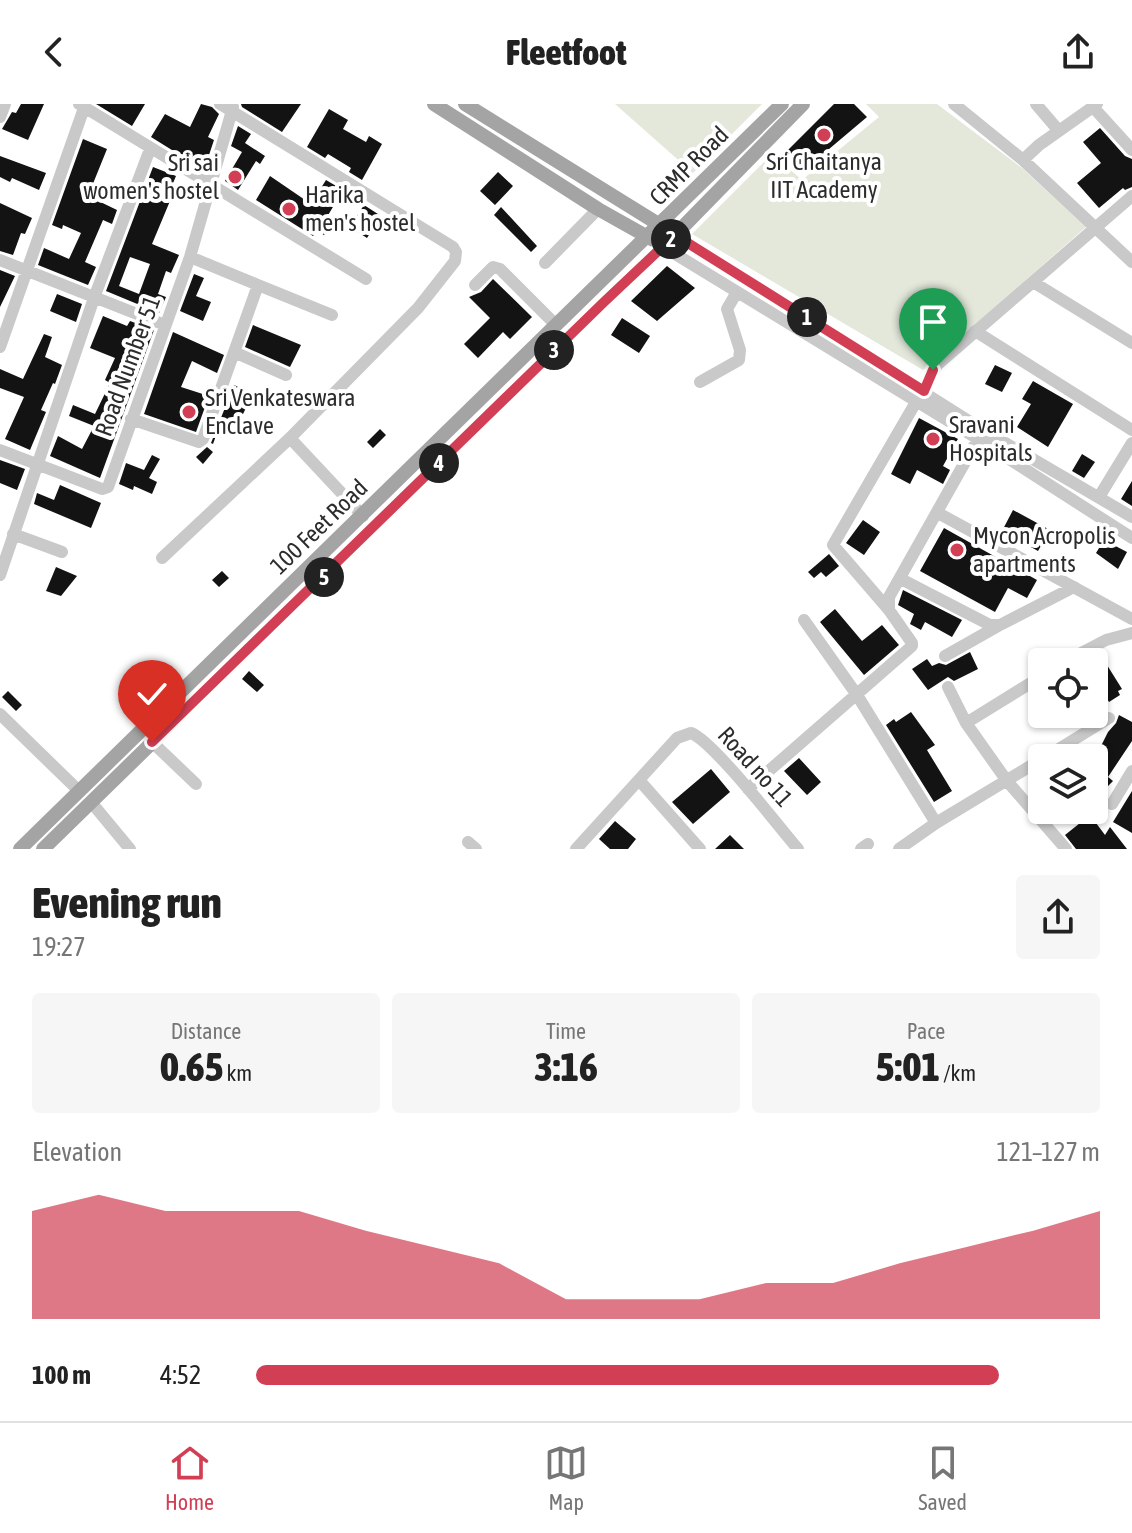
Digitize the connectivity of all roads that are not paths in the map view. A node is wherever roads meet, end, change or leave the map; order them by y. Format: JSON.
{"nodes":[{"id":1,"x":5,"y":104,"type":"edge"},
{"id":2,"x":434,"y":104,"type":"edge"},
{"id":3,"x":465,"y":104,"type":"edge"},
{"id":4,"x":782,"y":104,"type":"edge"},
{"id":5,"x":803,"y":104,"type":"edge"},
{"id":6,"x":954,"y":104,"type":"edge"},
{"id":7,"x":1036,"y":104,"type":"edge"},
{"id":8,"x":1095,"y":105,"type":"edge"},
{"id":9,"x":81,"y":106,"type":"edge"},
{"id":10,"x":228,"y":106,"type":"edge"},
{"id":11,"x":0,"y":117,"type":"edge"},
{"id":12,"x":1059,"y":131,"type":"junction"},
{"id":13,"x":150,"y":149,"type":"junction"},
{"id":14,"x":1132,"y":150,"type":"edge"},
{"id":15,"x":1023,"y":160,"type":"junction"},
{"id":16,"x":211,"y":186,"type":"junction"},
{"id":17,"x":1132,"y":196,"type":"edge"},
{"id":18,"x":598,"y":209,"type":"junction"},
{"id":19,"x":661,"y":226,"type":"junction"},
{"id":20,"x":1096,"y":228,"type":"junction"},
{"id":21,"x":675,"y":235,"type":"junction"},
{"id":22,"x":647,"y":237,"type":"junction"},
{"id":23,"x":662,"y":246,"type":"junction"},
{"id":24,"x":190,"y":257,"type":"junction"},
{"id":25,"x":0,"y":260,"type":"edge"},
{"id":26,"x":1132,"y":262,"type":"edge"},
{"id":27,"x":545,"y":263,"type":"dead end"},
{"id":28,"x":27,"y":271,"type":"junction"},
{"id":29,"x":366,"y":279,"type":"dead end"},
{"id":30,"x":1033,"y":282,"type":"junction"},
{"id":31,"x":258,"y":285,"type":"junction"},
{"id":32,"x":475,"y":285,"type":"dead end"},
{"id":33,"x":737,"y":292,"type":"junction"},
{"id":34,"x":94,"y":298,"type":"junction"},
{"id":35,"x":332,"y":315,"type":"dead end"},
{"id":36,"x":165,"y":325,"type":"junction"},
{"id":37,"x":556,"y":325,"type":"junction"},
{"id":38,"x":975,"y":331,"type":"junction"},
{"id":39,"x":1132,"y":343,"type":"edge"},
{"id":40,"x":0,"y":347,"type":"edge"},
{"id":41,"x":234,"y":352,"type":"junction"},
{"id":42,"x":286,"y":375,"type":"dead end"},
{"id":43,"x":700,"y":382,"type":"dead end"},
{"id":44,"x":920,"y":396,"type":"junction"},
{"id":45,"x":131,"y":419,"type":"junction"},
{"id":46,"x":1132,"y":430,"type":"edge"},
{"id":47,"x":290,"y":438,"type":"junction"},
{"id":48,"x":978,"y":439,"type":"junction"},
{"id":49,"x":1132,"y":443,"type":"edge"},
{"id":50,"x":0,"y":450,"type":"edge"},
{"id":51,"x":36,"y":464,"type":"junction"},
{"id":52,"x":1099,"y":497,"type":"junction"},
{"id":53,"x":938,"y":513,"type":"junction"},
{"id":54,"x":363,"y":516,"type":"junction"},
{"id":55,"x":1132,"y":517,"type":"edge"},
{"id":56,"x":13,"y":534,"type":"junction"},
{"id":57,"x":1132,"y":538,"type":"edge"},
{"id":58,"x":62,"y":552,"type":"dead end"},
{"id":59,"x":162,"y":558,"type":"dead end"},
{"id":60,"x":0,"y":575,"type":"edge"},
{"id":61,"x":901,"y":579,"type":"junction"},
{"id":62,"x":1074,"y":587,"type":"junction"},
{"id":63,"x":889,"y":610,"type":"junction"},
{"id":64,"x":1132,"y":619,"type":"edge"},
{"id":65,"x":804,"y":620,"type":"dead end"},
{"id":66,"x":1000,"y":625,"type":"junction"},
{"id":67,"x":1132,"y":633,"type":"edge"},
{"id":68,"x":1091,"y":648,"type":"edge"},
{"id":69,"x":945,"y":656,"type":"dead end"},
{"id":70,"x":1028,"y":685,"type":"edge"},
{"id":71,"x":948,"y":687,"type":"dead end"},
{"id":72,"x":857,"y":695,"type":"junction"},
{"id":73,"x":0,"y":714,"type":"edge"},
{"id":74,"x":1109,"y":718,"type":"dead end"},
{"id":75,"x":966,"y":723,"type":"junction"},
{"id":76,"x":152,"y":742,"type":"junction"},
{"id":77,"x":1067,"y":744,"type":"edge"},
{"id":78,"x":1028,"y":768,"type":"edge"},
{"id":79,"x":1132,"y":771,"type":"edge"},
{"id":80,"x":639,"y":780,"type":"junction"},
{"id":81,"x":1007,"y":781,"type":"junction"},
{"id":82,"x":196,"y":784,"type":"dead end"},
{"id":83,"x":748,"y":789,"type":"junction"},
{"id":84,"x":79,"y":791,"type":"junction"},
{"id":85,"x":91,"y":802,"type":"junction"},
{"id":86,"x":1112,"y":804,"type":"dead end"},
{"id":87,"x":936,"y":823,"type":"junction"},
{"id":88,"x":20,"y":849,"type":"edge"},
{"id":89,"x":43,"y":849,"type":"edge"},
{"id":90,"x":130,"y":849,"type":"edge"},
{"id":91,"x":576,"y":849,"type":"edge"},
{"id":92,"x":700,"y":849,"type":"edge"},
{"id":93,"x":798,"y":849,"type":"edge"},
{"id":94,"x":899,"y":849,"type":"edge"},
{"id":95,"x":1066,"y":849,"type":"edge"}],
"edges":[{"from":1,"to":11,"type":"street"},
{"from":2,"to":18,"type":"main road"},
{"from":3,"to":19,"type":"main road"},
{"from":4,"to":19,"type":"main road","name":"CRMP Road"},
{"from":5,"to":21,"type":"main road","name":"CRMP Road"},
{"from":6,"to":15,"type":"street"},
{"from":7,"to":12,"type":"street"},
{"from":8,"to":12,"type":"street"},
{"from":8,"to":14,"type":"street"},
{"from":9,"to":13,"type":"street"},
{"from":9,"to":28,"type":"street"},
{"from":10,"to":16,"type":"street","name":"Road Number 51"},
{"from":10,"to":47,"type":"street"},
{"from":12,"to":15,"type":"street"},
{"from":13,"to":16,"type":"street"},
{"from":13,"to":34,"type":"street"},
{"from":15,"to":20,"type":"street"},
{"from":16,"to":24,"type":"street","name":"Road Number 51"},
{"from":16,"to":29,"type":"street"},
{"from":17,"to":20,"type":"street"},
{"from":18,"to":22,"type":"main road"},
{"from":18,"to":27,"type":"street"},
{"from":19,"to":21,"type":"main road"},
{"from":19,"to":22,"type":"main road","name":"CRMP Road"},
{"from":20,"to":26,"type":"street"},
{"from":20,"to":30,"type":"street"},
{"from":21,"to":23,"type":"main road","name":"100 Feet Road"},
{"from":21,"to":44,"type":"street"},
{"from":22,"to":23,"type":"main road"},
{"from":22,"to":37,"type":"main road","name":"100 Feet Road"},
{"from":23,"to":33,"type":"street"},
{"from":23,"to":76,"type":"main road","name":"100 Feet Road"},
{"from":24,"to":31,"type":"street"},
{"from":24,"to":36,"type":"street","name":"Road Number 51"},
{"from":25,"to":28,"type":"street"},
{"from":28,"to":34,"type":"street"},
{"from":28,"to":40,"type":"street"},
{"from":30,"to":38,"type":"street"},
{"from":30,"to":39,"type":"street"},
{"from":31,"to":35,"type":"street"},
{"from":31,"to":41,"type":"street"},
{"from":32,"to":37,"type":"street"},
{"from":33,"to":43,"type":"street"},
{"from":33,"to":44,"type":"street"},
{"from":34,"to":36,"type":"street"},
{"from":34,"to":51,"type":"street"},
{"from":36,"to":45,"type":"street","name":"Road Number 51"},
{"from":37,"to":54,"type":"main road","name":"100 Feet Road"},
{"from":38,"to":44,"type":"street"},
{"from":38,"to":46,"type":"street"},
{"from":41,"to":42,"type":"street"},
{"from":41,"to":45,"type":"street"},
{"from":44,"to":48,"type":"street"},
{"from":44,"to":52,"type":"street"},
{"from":44,"to":63,"type":"street"},
{"from":45,"to":51,"type":"street","name":"Road Number 51"},
{"from":47,"to":54,"type":"street"},
{"from":47,"to":59,"type":"street"},
{"from":48,"to":53,"type":"street"},
{"from":48,"to":57,"type":"street"},
{"from":49,"to":52,"type":"street"},
{"from":50,"to":51,"type":"street"},
{"from":51,"to":56,"type":"street"},
{"from":52,"to":55,"type":"street"},
{"from":53,"to":61,"type":"street"},
{"from":53,"to":62,"type":"street"},
{"from":54,"to":84,"type":"main road","name":"100 Feet Road"},
{"from":56,"to":58,"type":"street"},
{"from":56,"to":60,"type":"street"},
{"from":61,"to":63,"type":"street"},
{"from":61,"to":66,"type":"street"},
{"from":62,"to":64,"type":"street"},
{"from":62,"to":66,"type":"street"},
{"from":63,"to":72,"type":"street"},
{"from":65,"to":72,"type":"street"},
{"from":66,"to":69,"type":"street"},
{"from":67,"to":68,"type":"street"},
{"from":70,"to":75,"type":"street"},
{"from":71,"to":75,"type":"street"},
{"from":72,"to":83,"type":"street"},
{"from":72,"to":87,"type":"street"},
{"from":73,"to":84,"type":"street"},
{"from":74,"to":77,"type":"street"},
{"from":75,"to":81,"type":"street"},
{"from":76,"to":82,"type":"street"},
{"from":76,"to":85,"type":"main road","name":"100 Feet Road"},
{"from":78,"to":81,"type":"street"},
{"from":79,"to":86,"type":"street"},
{"from":80,"to":83,"type":"street","name":"Road no 11"},
{"from":80,"to":91,"type":"street","name":"Road no 11"},
{"from":80,"to":92,"type":"street"},
{"from":81,"to":87,"type":"street"},
{"from":81,"to":95,"type":"street"},
{"from":83,"to":93,"type":"street","name":"Road no 11"},
{"from":84,"to":88,"type":"main road","name":"100 Feet Road"},
{"from":85,"to":89,"type":"main road","name":"100 Feet Road"},
{"from":85,"to":90,"type":"street"},
{"from":87,"to":94,"type":"street"}]}
